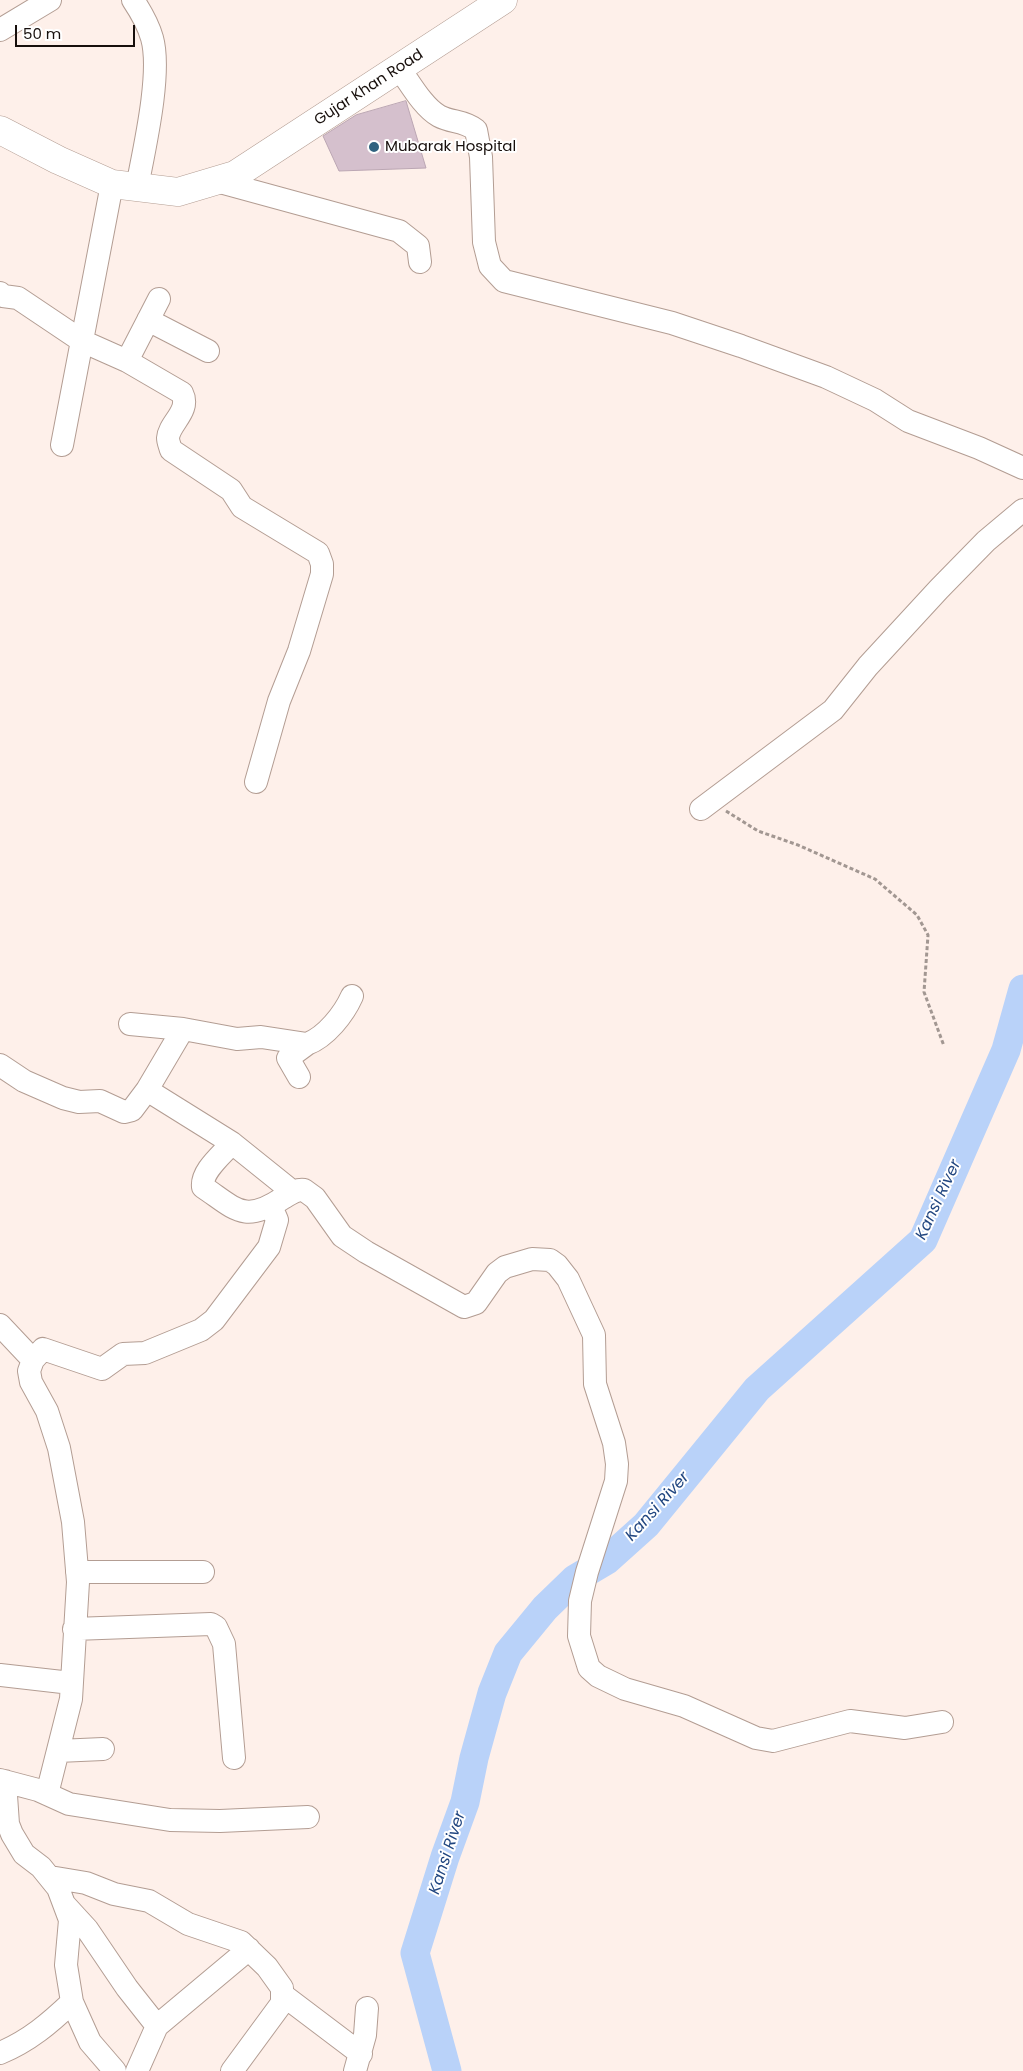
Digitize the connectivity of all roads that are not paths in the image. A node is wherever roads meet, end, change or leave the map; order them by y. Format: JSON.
{"nodes":[{"id":1,"x":50,"y":0,"type":"edge"},
{"id":2,"x":133,"y":0,"type":"edge"},
{"id":3,"x":503,"y":0,"type":"edge"},
{"id":4,"x":0,"y":30,"type":"edge"},
{"id":5,"x":399,"y":68,"type":"junction"},
{"id":6,"x":0,"y":130,"type":"edge"},
{"id":7,"x":225,"y":178,"type":"junction"},
{"id":8,"x":124,"y":185,"type":"junction"},
{"id":9,"x":420,"y":262,"type":"dead end"},
{"id":10,"x":1,"y":296,"type":"edge"},
{"id":11,"x":159,"y":299,"type":"dead end"},
{"id":12,"x":148,"y":320,"type":"junction"},
{"id":13,"x":82,"y":341,"type":"junction"},
{"id":14,"x":208,"y":351,"type":"dead end"},
{"id":15,"x":127,"y":361,"type":"junction"},
{"id":16,"x":62,"y":445,"type":"dead end"},
{"id":17,"x":1023,"y":468,"type":"edge"},
{"id":18,"x":1023,"y":510,"type":"edge"},
{"id":19,"x":256,"y":782,"type":"dead end"},
{"id":20,"x":706,"y":806,"type":"road end"},
{"id":21,"x":352,"y":996,"type":"dead end"},
{"id":22,"x":130,"y":1024,"type":"dead end"},
{"id":23,"x":183,"y":1029,"type":"junction"},
{"id":24,"x":307,"y":1044,"type":"junction"},
{"id":25,"x":0,"y":1065,"type":"edge"},
{"id":26,"x":300,"y":1077,"type":"dead end"},
{"id":27,"x":147,"y":1090,"type":"junction"},
{"id":28,"x":232,"y":1143,"type":"junction"},
{"id":29,"x":293,"y":1192,"type":"junction"},
{"id":30,"x":271,"y":1206,"type":"junction"},
{"id":31,"x":0,"y":1325,"type":"edge"},
{"id":32,"x":33,"y":1360,"type":"junction"},
{"id":33,"x":77,"y":1572,"type":"junction"},
{"id":34,"x":203,"y":1572,"type":"dead end"},
{"id":35,"x":74,"y":1629,"type":"junction"},
{"id":36,"x":0,"y":1675,"type":"edge"},
{"id":37,"x":71,"y":1683,"type":"junction"},
{"id":38,"x":942,"y":1722,"type":"dead end"},
{"id":39,"x":103,"y":1749,"type":"dead end"},
{"id":40,"x":58,"y":1751,"type":"junction"},
{"id":41,"x":234,"y":1758,"type":"dead end"},
{"id":42,"x":3,"y":1780,"type":"edge"},
{"id":43,"x":47,"y":1794,"type":"junction"},
{"id":44,"x":308,"y":1817,"type":"dead end"},
{"id":45,"x":50,"y":1878,"type":"junction"},
{"id":46,"x":65,"y":1905,"type":"junction"},
{"id":47,"x":249,"y":1949,"type":"junction"},
{"id":48,"x":283,"y":1995,"type":"junction"},
{"id":49,"x":72,"y":2002,"type":"junction"},
{"id":50,"x":367,"y":2008,"type":"dead end"},
{"id":51,"x":157,"y":2026,"type":"junction"},
{"id":52,"x":0,"y":2053,"type":"edge"},
{"id":53,"x":358,"y":2062,"type":"edge"},
{"id":54,"x":115,"y":2071,"type":"edge"},
{"id":55,"x":137,"y":2071,"type":"edge"},
{"id":56,"x":232,"y":2071,"type":"edge"}],
"edges":[{"from":1,"to":4,"type":"street"},
{"from":2,"to":8,"type":"street"},
{"from":3,"to":5,"type":"main road","name":"Gujar Khan Road"},
{"from":5,"to":7,"type":"main road","name":"Gujar Khan Road"},
{"from":5,"to":17,"type":"street"},
{"from":6,"to":8,"type":"main road","name":"Gujar Khan Road"},
{"from":7,"to":8,"type":"main road","name":"Gujar Khan Road"},
{"from":7,"to":9,"type":"street"},
{"from":8,"to":13,"type":"street"},
{"from":10,"to":13,"type":"street"},
{"from":11,"to":12,"type":"street"},
{"from":12,"to":14,"type":"street"},
{"from":12,"to":15,"type":"street"},
{"from":13,"to":15,"type":"street"},
{"from":13,"to":16,"type":"street"},
{"from":15,"to":19,"type":"street"},
{"from":18,"to":20,"type":"street"},
{"from":21,"to":24,"type":"street"},
{"from":22,"to":23,"type":"street"},
{"from":23,"to":24,"type":"street"},
{"from":23,"to":27,"type":"street"},
{"from":24,"to":26,"type":"street"},
{"from":25,"to":27,"type":"street"},
{"from":27,"to":28,"type":"street"},
{"from":28,"to":29,"type":"street"},
{"from":28,"to":30,"type":"street"},
{"from":29,"to":30,"type":"street"},
{"from":29,"to":38,"type":"street"},
{"from":30,"to":32,"type":"street"},
{"from":31,"to":32,"type":"street"},
{"from":32,"to":33,"type":"street"},
{"from":33,"to":34,"type":"street"},
{"from":33,"to":35,"type":"street"},
{"from":35,"to":37,"type":"street"},
{"from":35,"to":41,"type":"street"},
{"from":36,"to":37,"type":"street"},
{"from":37,"to":40,"type":"street"},
{"from":39,"to":40,"type":"street"},
{"from":40,"to":43,"type":"street"},
{"from":42,"to":43,"type":"street"},
{"from":42,"to":45,"type":"street"},
{"from":43,"to":44,"type":"street"},
{"from":45,"to":46,"type":"street"},
{"from":45,"to":47,"type":"street"},
{"from":46,"to":49,"type":"street"},
{"from":46,"to":51,"type":"street"},
{"from":47,"to":48,"type":"street"},
{"from":47,"to":51,"type":"street"},
{"from":48,"to":53,"type":"street"},
{"from":48,"to":56,"type":"street"},
{"from":49,"to":52,"type":"street"},
{"from":49,"to":54,"type":"street"},
{"from":50,"to":53,"type":"street"},
{"from":51,"to":55,"type":"street"}]}
